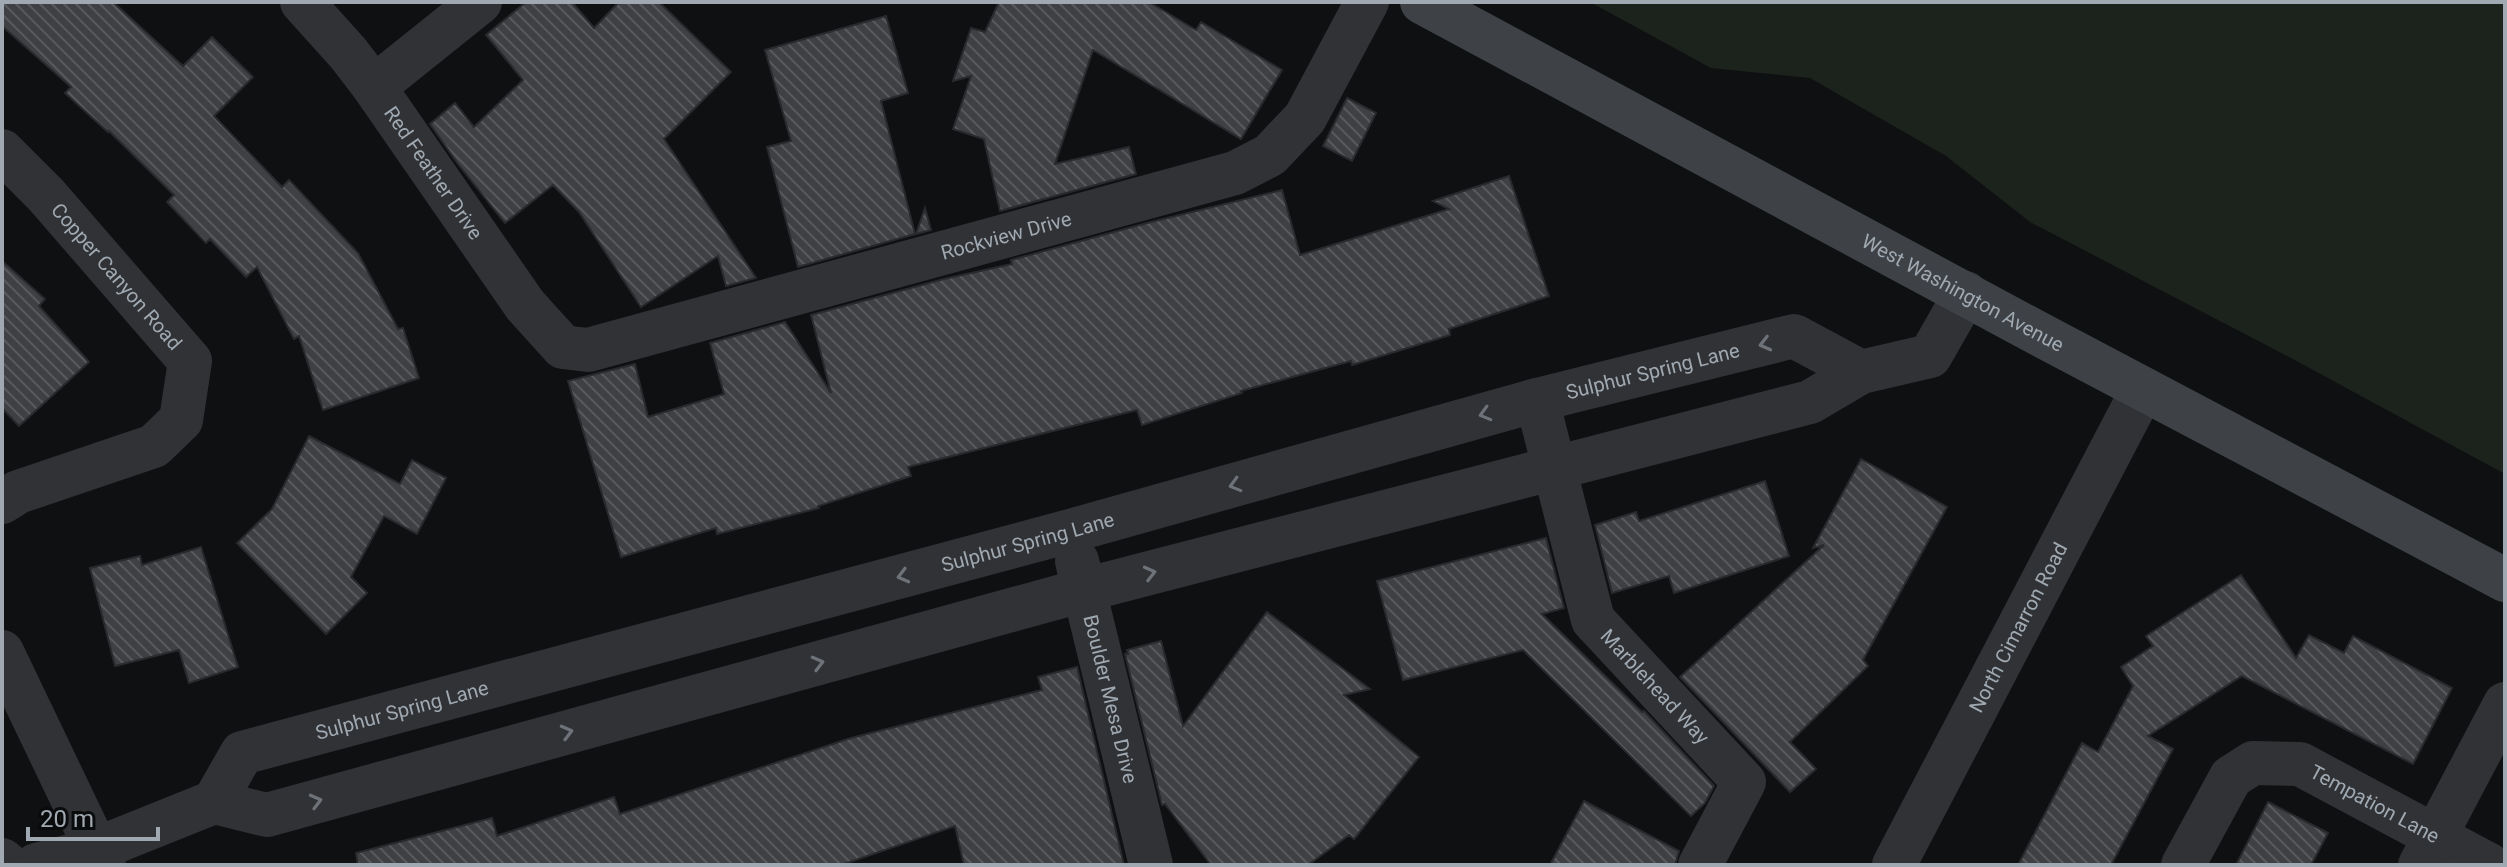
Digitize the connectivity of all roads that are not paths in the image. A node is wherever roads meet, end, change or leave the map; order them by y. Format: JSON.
{"nodes":[{"id":1,"x":302,"y":2,"type":"edge"},
{"id":2,"x":480,"y":2,"type":"edge"},
{"id":3,"x":1367,"y":2,"type":"edge"},
{"id":4,"x":1422,"y":2,"type":"edge"},
{"id":5,"x":374,"y":87,"type":"junction"},
{"id":6,"x":2,"y":151,"type":"edge"},
{"id":7,"x":1966,"y":293,"type":"junction"},
{"id":8,"x":563,"y":347,"type":"joint"},
{"id":9,"x":1861,"y":372,"type":"junction"},
{"id":10,"x":2143,"y":389,"type":"junction"},
{"id":11,"x":1537,"y":400,"type":"junction"},
{"id":12,"x":1555,"y":469,"type":"junction"},
{"id":13,"x":2,"y":502,"type":"edge"},
{"id":14,"x":1070,"y":531,"type":"junction"},
{"id":15,"x":2505,"y":580,"type":"edge"},
{"id":16,"x":1084,"y":590,"type":"junction"},
{"id":17,"x":2,"y":652,"type":"edge"},
{"id":18,"x":2505,"y":704,"type":"edge"},
{"id":19,"x":214,"y":802,"type":"junction"},
{"id":20,"x":2427,"y":850,"type":"edge"},
{"id":21,"x":100,"y":857,"type":"edge"},
{"id":22,"x":2,"y":860,"type":"edge"},
{"id":23,"x":8,"y":865,"type":"edge"},
{"id":24,"x":36,"y":865,"type":"edge"},
{"id":25,"x":1151,"y":865,"type":"edge"},
{"id":26,"x":1700,"y":865,"type":"edge"},
{"id":27,"x":1894,"y":865,"type":"edge"},
{"id":28,"x":2183,"y":865,"type":"edge"},
{"id":29,"x":2489,"y":865,"type":"edge"}],
"edges":[{"from":1,"to":5,"type":"street","name":"Red Feather Drive"},
{"from":2,"to":5,"type":"street"},
{"from":3,"to":8,"type":"street","name":"Rockview Drive"},
{"from":4,"to":7,"type":"main road","name":"West Washington Avenue"},
{"from":5,"to":8,"type":"street","name":"Red Feather Drive"},
{"from":6,"to":13,"type":"street","name":"Copper Canyon Road"},
{"from":7,"to":9,"type":"street"},
{"from":7,"to":10,"type":"main road","name":"West Washington Avenue"},
{"from":9,"to":11,"type":"street","name":"Sulphur Spring Lane","one_way":true},
{"from":9,"to":12,"type":"street"},
{"from":10,"to":15,"type":"main road","name":"West Washington Avenue"},
{"from":10,"to":27,"type":"street","name":"North Cimarron Road"},
{"from":11,"to":12,"type":"street","name":"Marblehead Way"},
{"from":11,"to":14,"type":"street","name":"Sulphur Spring Lane","one_way":true},
{"from":16,"to":12,"type":"street","one_way":true},
{"from":12,"to":26,"type":"street","name":"Marblehead Way"},
{"from":14,"to":16,"type":"street","name":"Boulder Mesa Drive"},
{"from":14,"to":19,"type":"street","name":"Sulphur Spring Lane","one_way":true},
{"from":19,"to":16,"type":"street","one_way":true},
{"from":16,"to":25,"type":"street","name":"Boulder Mesa Drive"},
{"from":17,"to":21,"type":"street"},
{"from":18,"to":20,"type":"street"},
{"from":19,"to":21,"type":"street"},
{"from":20,"to":28,"type":"street","name":"Tempation Lane"},
{"from":20,"to":29,"type":"street","name":"Tempation Lane"},
{"from":21,"to":24,"type":"street"},
{"from":22,"to":23,"type":"street"}]}
